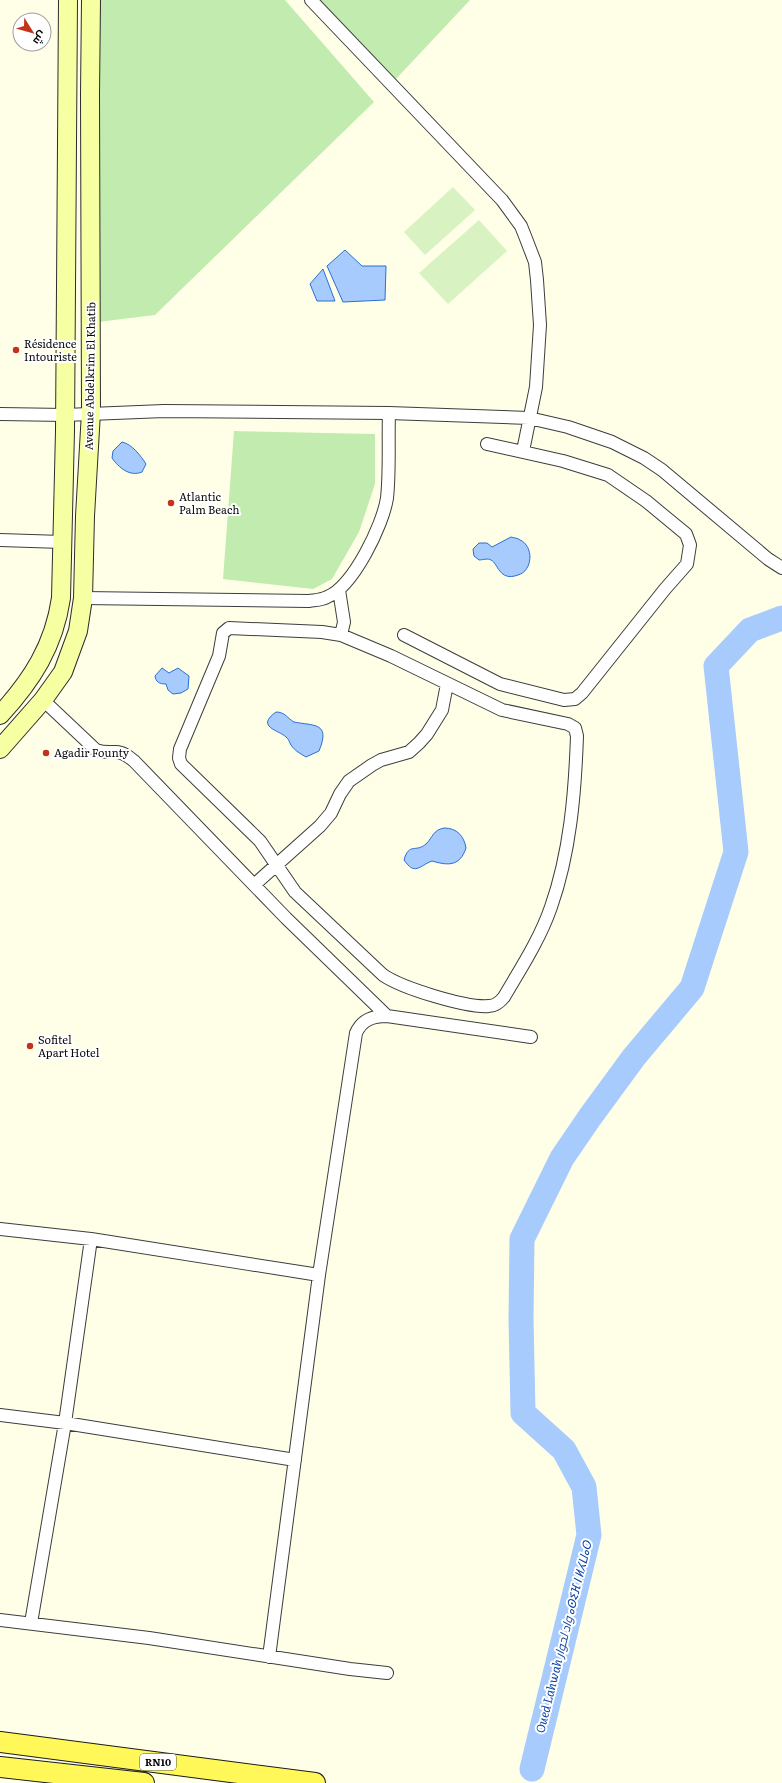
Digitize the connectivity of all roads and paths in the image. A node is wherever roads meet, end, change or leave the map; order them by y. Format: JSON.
{"nodes":[{"id":1,"x":68,"y":0,"type":"edge"},
{"id":2,"x":91,"y":0,"type":"edge"},
{"id":3,"x":311,"y":0,"type":"edge"},
{"id":4,"x":91,"y":412,"type":"junction"},
{"id":5,"x":389,"y":413,"type":"junction"},
{"id":6,"x":0,"y":414,"type":"edge"},
{"id":7,"x":65,"y":415,"type":"junction"},
{"id":8,"x":529,"y":418,"type":"junction"},
{"id":9,"x":487,"y":444,"type":"dead end"},
{"id":10,"x":523,"y":451,"type":"junction"},
{"id":11,"x":0,"y":540,"type":"edge"},
{"id":12,"x":62,"y":542,"type":"junction"},
{"id":13,"x":782,"y":568,"type":"edge"},
{"id":14,"x":338,"y":590,"type":"junction"},
{"id":15,"x":83,"y":598,"type":"junction"},
{"id":16,"x":341,"y":635,"type":"junction"},
{"id":17,"x":404,"y":635,"type":"dead end"},
{"id":18,"x":447,"y":684,"type":"junction"},
{"id":19,"x":44,"y":700,"type":"junction"},
{"id":20,"x":0,"y":715,"type":"edge"},
{"id":21,"x":0,"y":749,"type":"edge"},
{"id":22,"x":277,"y":865,"type":"junction"},
{"id":23,"x":254,"y":885,"type":"junction"},
{"id":24,"x":387,"y":1016,"type":"junction"},
{"id":25,"x":531,"y":1037,"type":"dead end"},
{"id":26,"x":0,"y":1229,"type":"edge"},
{"id":27,"x":91,"y":1239,"type":"junction"},
{"id":28,"x":319,"y":1275,"type":"junction"},
{"id":29,"x":0,"y":1416,"type":"edge"},
{"id":30,"x":65,"y":1423,"type":"junction"},
{"id":31,"x":295,"y":1460,"type":"junction"},
{"id":32,"x":0,"y":1620,"type":"edge"},
{"id":33,"x":31,"y":1623,"type":"junction"},
{"id":34,"x":269,"y":1657,"type":"junction"},
{"id":35,"x":388,"y":1673,"type":"dead end"},
{"id":36,"x":0,"y":1742,"type":"edge"},
{"id":37,"x":0,"y":1767,"type":"edge"},
{"id":38,"x":144,"y":1783,"type":"edge"},
{"id":39,"x":315,"y":1783,"type":"edge"}],
"edges":[{"from":1,"to":7,"type":"street"},
{"from":2,"to":4,"type":"street","name":"Avenue Abdelkrim El Khatib"},
{"from":3,"to":8,"type":"street"},
{"from":4,"to":5,"type":"street"},
{"from":4,"to":7,"type":"street"},
{"from":4,"to":15,"type":"street","name":"Avenue Abdelkrim El Khatib"},
{"from":5,"to":8,"type":"street"},
{"from":5,"to":14,"type":"street"},
{"from":6,"to":7,"type":"street"},
{"from":7,"to":12,"type":"street"},
{"from":8,"to":10,"type":"street"},
{"from":8,"to":13,"type":"street"},
{"from":9,"to":10,"type":"street"},
{"from":10,"to":17,"type":"street"},
{"from":11,"to":12,"type":"street"},
{"from":12,"to":20,"type":"street"},
{"from":14,"to":15,"type":"street"},
{"from":14,"to":16,"type":"street"},
{"from":15,"to":19,"type":"street","name":"Avenue Abdelkrim El Khatib"},
{"from":16,"to":18,"type":"street"},
{"from":16,"to":22,"type":"street"},
{"from":18,"to":22,"type":"street"},
{"from":18,"to":22,"type":"street"},
{"from":19,"to":21,"type":"street","name":"Avenue Abdelkrim El Khatib"},
{"from":19,"to":23,"type":"street"},
{"from":22,"to":23,"type":"street"},
{"from":23,"to":24,"type":"street"},
{"from":24,"to":25,"type":"street"},
{"from":24,"to":28,"type":"street"},
{"from":26,"to":27,"type":"street"},
{"from":27,"to":28,"type":"street"},
{"from":27,"to":30,"type":"street"},
{"from":28,"to":31,"type":"street"},
{"from":29,"to":30,"type":"street"},
{"from":30,"to":31,"type":"street"},
{"from":30,"to":33,"type":"street"},
{"from":31,"to":34,"type":"street"},
{"from":32,"to":33,"type":"street"},
{"from":33,"to":34,"type":"street"},
{"from":34,"to":35,"type":"street"},
{"from":36,"to":39,"type":"main road","number":"RN10"},
{"from":37,"to":38,"type":"main road","number":"RN10"}]}
